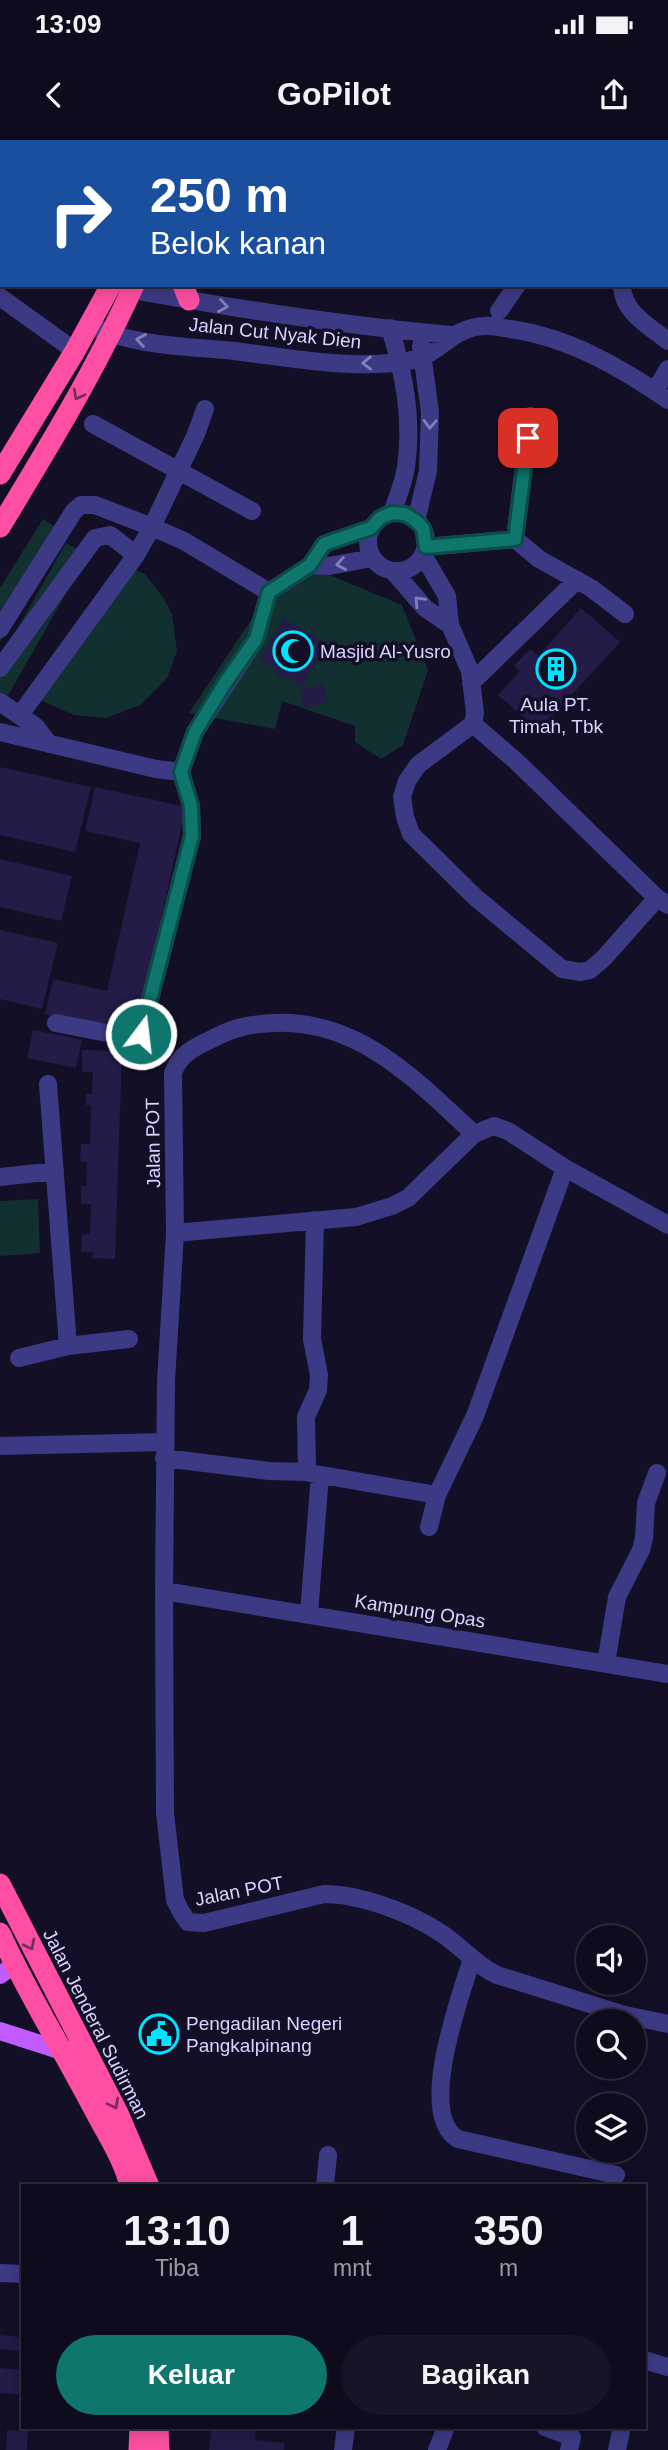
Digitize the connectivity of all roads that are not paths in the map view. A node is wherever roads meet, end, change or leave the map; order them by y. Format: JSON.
{"nodes":[{"id":1,"x":110,"y":287,"type":"edge"},
{"id":2,"x":130,"y":287,"type":"edge"},
{"id":3,"x":516,"y":287,"type":"edge"},
{"id":4,"x":622,"y":287,"type":"edge"},
{"id":5,"x":186,"y":293,"type":"edge"},
{"id":6,"x":0,"y":297,"type":"edge"},
{"id":7,"x":499,"y":311,"type":"dead end"},
{"id":8,"x":89,"y":325,"type":"junction"},
{"id":9,"x":390,"y":328,"type":"junction"},
{"id":10,"x":417,"y":332,"type":"junction"},
{"id":11,"x":451,"y":335,"type":"junction"},
{"id":12,"x":111,"y":336,"type":"junction"},
{"id":13,"x":668,"y":341,"type":"edge"},
{"id":14,"x":75,"y":351,"type":"junction"},
{"id":15,"x":424,"y":357,"type":"junction"},
{"id":16,"x":400,"y":362,"type":"junction"},
{"id":17,"x":668,"y":369,"type":"edge"},
{"id":18,"x":662,"y":395,"type":"edge"},
{"id":19,"x":205,"y":409,"type":"dead end"},
{"id":20,"x":530,"y":416,"type":"dead end"},
{"id":21,"x":93,"y":424,"type":"dead end"},
{"id":22,"x":178,"y":469,"type":"junction"},
{"id":23,"x":0,"y":474,"type":"edge"},
{"id":24,"x":252,"y":511,"type":"dead end"},
{"id":25,"x":392,"y":513,"type":"junction"},
{"id":26,"x":416,"y":521,"type":"junction"},
{"id":27,"x":0,"y":527,"type":"edge"},
{"id":28,"x":152,"y":527,"type":"junction"},
{"id":29,"x":371,"y":528,"type":"junction"},
{"id":30,"x":515,"y":539,"type":"junction"},
{"id":31,"x":425,"y":551,"type":"junction"},
{"id":32,"x":136,"y":555,"type":"junction"},
{"id":33,"x":372,"y":558,"type":"junction"},
{"id":34,"x":310,"y":565,"type":"junction"},
{"id":35,"x":393,"y":571,"type":"junction"},
{"id":36,"x":577,"y":580,"type":"junction"},
{"id":37,"x":269,"y":592,"type":"junction"},
{"id":38,"x":625,"y":614,"type":"dead end"},
{"id":39,"x":450,"y":625,"type":"junction"},
{"id":40,"x":0,"y":629,"type":"edge"},
{"id":41,"x":0,"y":668,"type":"edge"},
{"id":42,"x":471,"y":683,"type":"junction"},
{"id":43,"x":0,"y":702,"type":"edge"},
{"id":44,"x":20,"y":715,"type":"junction"},
{"id":45,"x":473,"y":724,"type":"junction"},
{"id":46,"x":0,"y":732,"type":"edge"},
{"id":47,"x":49,"y":744,"type":"junction"},
{"id":48,"x":181,"y":772,"type":"junction"},
{"id":49,"x":663,"y":902,"type":"edge"},
{"id":50,"x":56,"y":1023,"type":"dead end"},
{"id":51,"x":48,"y":1084,"type":"dead end"},
{"id":52,"x":474,"y":1134,"type":"junction"},
{"id":53,"x":565,"y":1168,"type":"junction"},
{"id":54,"x":55,"y":1171,"type":"junction"},
{"id":55,"x":0,"y":1177,"type":"edge"},
{"id":56,"x":666,"y":1219,"type":"edge"},
{"id":57,"x":315,"y":1220,"type":"junction"},
{"id":58,"x":175,"y":1234,"type":"junction"},
{"id":59,"x":129,"y":1339,"type":"dead end"},
{"id":60,"x":68,"y":1346,"type":"junction"},
{"id":61,"x":19,"y":1358,"type":"dead end"},
{"id":62,"x":0,"y":1446,"type":"edge"},
{"id":63,"x":164,"y":1450,"type":"junction"},
{"id":64,"x":657,"y":1473,"type":"dead end"},
{"id":65,"x":314,"y":1474,"type":"junction"},
{"id":66,"x":438,"y":1495,"type":"junction"},
{"id":67,"x":429,"y":1527,"type":"dead end"},
{"id":68,"x":164,"y":1591,"type":"junction"},
{"id":69,"x":309,"y":1613,"type":"junction"},
{"id":70,"x":606,"y":1663,"type":"junction"},
{"id":71,"x":668,"y":1674,"type":"edge"},
{"id":72,"x":0,"y":1884,"type":"edge"},
{"id":73,"x":0,"y":1933,"type":"edge"},
{"id":74,"x":472,"y":1959,"type":"junction"},
{"id":75,"x":7,"y":1970,"type":"edge"},
{"id":76,"x":668,"y":2024,"type":"edge"},
{"id":77,"x":0,"y":2031,"type":"edge"},
{"id":78,"x":73,"y":2048,"type":"junction"},
{"id":79,"x":328,"y":2155,"type":"dead end"},
{"id":80,"x":616,"y":2175,"type":"dead end"},
{"id":81,"x":129,"y":2184,"type":"edge"},
{"id":82,"x":148,"y":2184,"type":"edge"},
{"id":83,"x":325,"y":2184,"type":"edge"},
{"id":84,"x":0,"y":2273,"type":"edge"},
{"id":85,"x":21,"y":2274,"type":"edge"},
{"id":86,"x":646,"y":2361,"type":"edge"},
{"id":87,"x":668,"y":2367,"type":"edge"},
{"id":88,"x":140,"y":2429,"type":"edge"},
{"id":89,"x":158,"y":2429,"type":"edge"},
{"id":90,"x":346,"y":2429,"type":"edge"},
{"id":91,"x":445,"y":2429,"type":"edge"},
{"id":92,"x":550,"y":2429,"type":"edge"},
{"id":93,"x":622,"y":2429,"type":"edge"},
{"id":94,"x":139,"y":2450,"type":"edge"},
{"id":95,"x":159,"y":2450,"type":"edge"},
{"id":96,"x":343,"y":2450,"type":"edge"},
{"id":97,"x":437,"y":2450,"type":"edge"},
{"id":98,"x":569,"y":2450,"type":"edge"},
{"id":99,"x":617,"y":2450,"type":"edge"}],
"edges":[{"from":1,"to":8,"type":"highway"},
{"from":2,"to":5,"type":"street","name":"Jalan Cut Nyak Dien"},
{"from":2,"to":12,"type":"highway"},
{"from":3,"to":7,"type":"street"},
{"from":4,"to":13,"type":"street"},
{"from":5,"to":9,"type":"street","name":"Jalan Cut Nyak Dien","one_way":true},
{"from":6,"to":14,"type":"street"},
{"from":8,"to":12,"type":"street","name":"Jalan Cut Nyak Dien"},
{"from":8,"to":14,"type":"highway"},
{"from":9,"to":10,"type":"street","name":"Jalan Cut Nyak Dien"},
{"from":9,"to":16,"type":"street"},
{"from":10,"to":11,"type":"street","name":"Jalan Cut Nyak Dien"},
{"from":10,"to":15,"type":"street"},
{"from":11,"to":15,"type":"street","name":"Jalan Cut Nyak Dien"},
{"from":11,"to":18,"type":"street","name":"Jalan Cut Nyak Dien"},
{"from":16,"to":12,"type":"street","name":"Jalan Cut Nyak Dien","one_way":true},
{"from":12,"to":27,"type":"highway","one_way":true},
{"from":14,"to":23,"type":"highway"},
{"from":15,"to":16,"type":"street","name":"Jalan Cut Nyak Dien"},
{"from":15,"to":26,"type":"street","one_way":true},
{"from":16,"to":25,"type":"street"},
{"from":17,"to":18,"type":"street"},
{"from":19,"to":22,"type":"street"},
{"from":20,"to":30,"type":"street"},
{"from":21,"to":22,"type":"street"},
{"from":22,"to":24,"type":"street"},
{"from":22,"to":28,"type":"street"},
{"from":25,"to":26,"type":"street"},
{"from":25,"to":29,"type":"street"},
{"from":26,"to":31,"type":"street"},
{"from":28,"to":32,"type":"street"},
{"from":28,"to":37,"type":"street"},
{"from":28,"to":40,"type":"street"},
{"from":29,"to":33,"type":"street"},
{"from":29,"to":34,"type":"street"},
{"from":30,"to":31,"type":"street"},
{"from":30,"to":36,"type":"street"},
{"from":31,"to":35,"type":"street"},
{"from":31,"to":39,"type":"street"},
{"from":32,"to":41,"type":"street"},
{"from":32,"to":44,"type":"street"},
{"from":33,"to":34,"type":"street","one_way":true},
{"from":33,"to":35,"type":"street"},
{"from":34,"to":37,"type":"street"},
{"from":39,"to":35,"type":"street","one_way":true},
{"from":36,"to":38,"type":"street"},
{"from":36,"to":42,"type":"street"},
{"from":37,"to":48,"type":"street"},
{"from":39,"to":42,"type":"street"},
{"from":42,"to":45,"type":"street"},
{"from":43,"to":44,"type":"street"},
{"from":44,"to":47,"type":"street"},
{"from":45,"to":49,"type":"street"},
{"from":45,"to":49,"type":"street"},
{"from":46,"to":47,"type":"street"},
{"from":47,"to":48,"type":"street"},
{"from":48,"to":50,"type":"street"},
{"from":51,"to":54,"type":"street"},
{"from":52,"to":53,"type":"street"},
{"from":52,"to":57,"type":"street"},
{"from":52,"to":58,"type":"street","name":"Jalan POT"},
{"from":53,"to":56,"type":"street"},
{"from":53,"to":66,"type":"street"},
{"from":54,"to":55,"type":"street"},
{"from":54,"to":60,"type":"street"},
{"from":57,"to":58,"type":"street"},
{"from":57,"to":65,"type":"street"},
{"from":58,"to":63,"type":"street","name":"Jalan POT"},
{"from":59,"to":60,"type":"street"},
{"from":60,"to":61,"type":"street"},
{"from":62,"to":63,"type":"street"},
{"from":63,"to":65,"type":"street"},
{"from":63,"to":68,"type":"street","name":"Jalan POT"},
{"from":64,"to":70,"type":"street"},
{"from":65,"to":66,"type":"street"},
{"from":65,"to":69,"type":"street"},
{"from":66,"to":67,"type":"street"},
{"from":68,"to":69,"type":"street","name":"Kampung Opas"},
{"from":68,"to":74,"type":"street","name":"Jalan POT"},
{"from":69,"to":70,"type":"street","name":"Kampung Opas"},
{"from":70,"to":71,"type":"street","name":"Kampung Opas"},
{"from":72,"to":78,"type":"highway","name":"Jalan Jenderal Sudirman","one_way":true},
{"from":73,"to":75,"type":"highway","name":"Jalan Jenderal Sudirman"},
{"from":74,"to":76,"type":"street","name":"Jalan POT"},
{"from":74,"to":80,"type":"street"},
{"from":75,"to":78,"type":"highway","name":"Jalan Jenderal Sudirman"},
{"from":77,"to":78,"type":"main road"},
{"from":78,"to":81,"type":"highway","name":"Jalan Jenderal Sudirman"},
{"from":78,"to":82,"type":"highway","name":"Jalan Jenderal Sudirman","one_way":true},
{"from":79,"to":83,"type":"street"},
{"from":84,"to":85,"type":"street"},
{"from":86,"to":87,"type":"street"},
{"from":88,"to":94,"type":"highway"},
{"from":89,"to":95,"type":"highway"},
{"from":90,"to":96,"type":"street"},
{"from":91,"to":97,"type":"street"},
{"from":92,"to":98,"type":"street"},
{"from":93,"to":99,"type":"street"}]}
